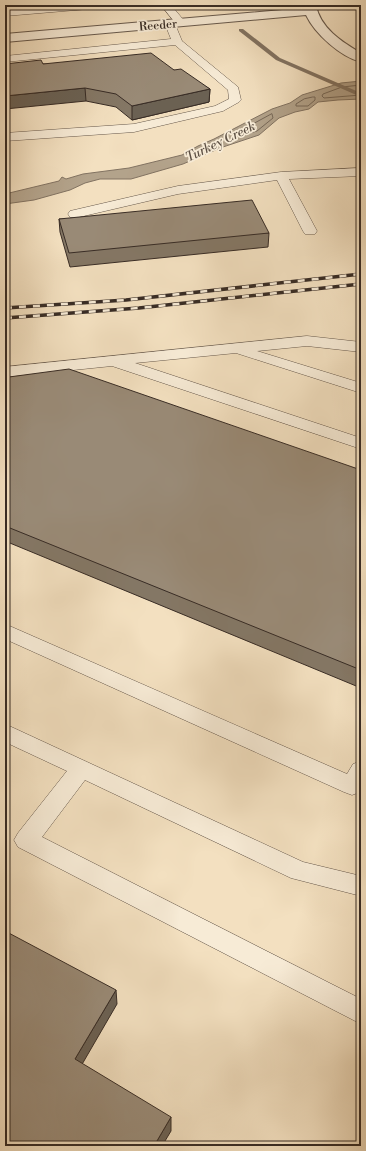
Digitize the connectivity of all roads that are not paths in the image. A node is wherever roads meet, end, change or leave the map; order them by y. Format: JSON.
{"nodes":[{"id":1,"x":100,"y":5,"type":"edge"},
{"id":2,"x":166,"y":5,"type":"edge"},
{"id":3,"x":310,"y":8,"type":"edge"},
{"id":4,"x":5,"y":13,"type":"edge"},
{"id":5,"x":175,"y":23,"type":"junction"},
{"id":6,"x":5,"y":38,"type":"edge"},
{"id":7,"x":177,"y":42,"type":"junction"},
{"id":8,"x":361,"y":58,"type":"edge"},
{"id":9,"x":5,"y":59,"type":"edge"},
{"id":10,"x":5,"y":137,"type":"edge"},
{"id":11,"x":361,"y":172,"type":"edge"},
{"id":12,"x":281,"y":176,"type":"junction"},
{"id":13,"x":75,"y":214,"type":"dead end"},
{"id":14,"x":310,"y":231,"type":"dead end"},
{"id":15,"x":361,"y":347,"type":"edge"},
{"id":16,"x":234,"y":348,"type":"junction"},
{"id":17,"x":111,"y":361,"type":"junction"},
{"id":18,"x":5,"y":372,"type":"edge"},
{"id":19,"x":361,"y":388,"type":"edge"},
{"id":20,"x":361,"y":444,"type":"edge"},
{"id":21,"x":5,"y":631,"type":"edge"},
{"id":22,"x":5,"y":732,"type":"edge"},
{"id":23,"x":82,"y":768,"type":"junction"},
{"id":24,"x":361,"y":770,"type":"edge"},
{"id":25,"x":361,"y":886,"type":"edge"},
{"id":26,"x":361,"y":1012,"type":"edge"}],
"edges":[{"from":1,"to":4,"type":"lane"},
{"from":2,"to":5,"type":"lane"},
{"from":3,"to":5,"type":"street","name":"Reeder"},
{"from":3,"to":8,"type":"street"},
{"from":5,"to":6,"type":"street","name":"Reeder"},
{"from":5,"to":7,"type":"lane"},
{"from":7,"to":9,"type":"lane"},
{"from":7,"to":10,"type":"lane"},
{"from":11,"to":12,"type":"lane"},
{"from":12,"to":13,"type":"lane"},
{"from":12,"to":14,"type":"lane"},
{"from":15,"to":16,"type":"lane"},
{"from":16,"to":17,"type":"lane"},
{"from":16,"to":19,"type":"lane"},
{"from":17,"to":18,"type":"lane"},
{"from":17,"to":20,"type":"lane"},
{"from":21,"to":24,"type":"lane"},
{"from":22,"to":23,"type":"lane"},
{"from":23,"to":25,"type":"lane"},
{"from":23,"to":26,"type":"lane"}]}
